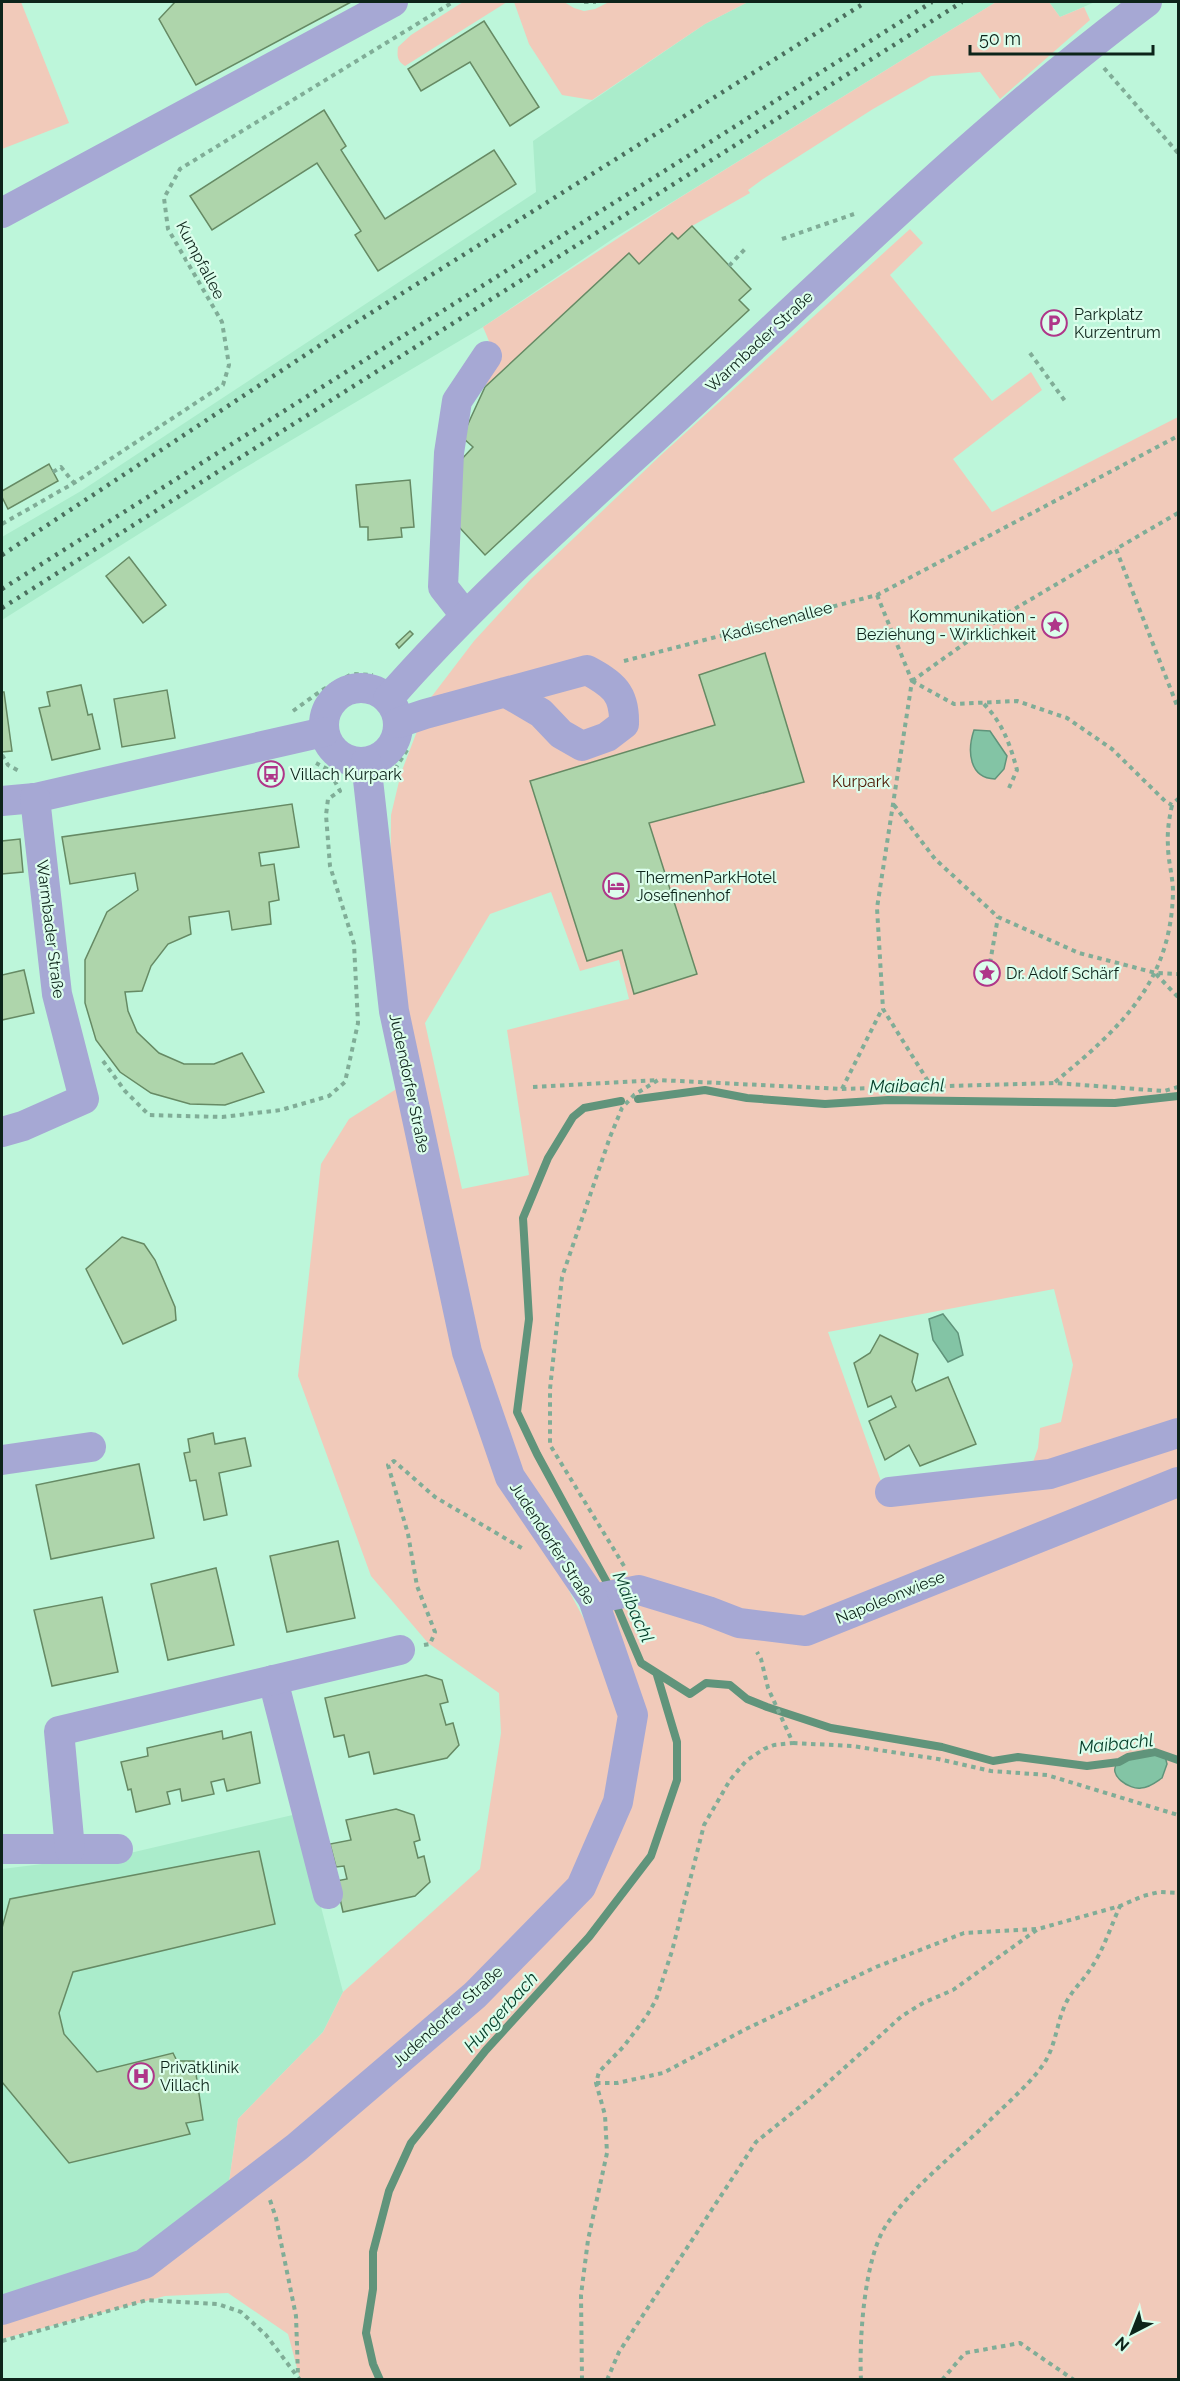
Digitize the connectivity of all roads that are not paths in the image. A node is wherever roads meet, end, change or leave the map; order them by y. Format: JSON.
{"nodes":[{"id":1,"x":393,"y":2,"type":"edge"},
{"id":2,"x":1147,"y":2,"type":"edge"},
{"id":3,"x":2,"y":213,"type":"edge"},
{"id":4,"x":487,"y":356,"type":"dead end"},
{"id":5,"x":465,"y":615,"type":"junction"},
{"id":6,"x":505,"y":692,"type":"junction"},
{"id":7,"x":401,"y":712,"type":"junction"},
{"id":8,"x":324,"y":732,"type":"junction"},
{"id":9,"x":380,"y":766,"type":"junction"},
{"id":10,"x":35,"y":798,"type":"junction"},
{"id":11,"x":2,"y":801,"type":"edge"},
{"id":12,"x":12,"y":1129,"type":"edge"},
{"id":13,"x":1179,"y":1433,"type":"edge"},
{"id":14,"x":91,"y":1447,"type":"dead end"},
{"id":15,"x":2,"y":1460,"type":"edge"},
{"id":16,"x":1179,"y":1482,"type":"edge"},
{"id":17,"x":890,"y":1492,"type":"dead end"},
{"id":18,"x":615,"y":1594,"type":"junction"},
{"id":19,"x":400,"y":1650,"type":"road end"},
{"id":20,"x":273,"y":1680,"type":"junction"},
{"id":21,"x":2,"y":1849,"type":"edge"},
{"id":22,"x":118,"y":1849,"type":"dead end"},
{"id":23,"x":70,"y":1850,"type":"junction"},
{"id":24,"x":328,"y":1894,"type":"dead end"},
{"id":25,"x":2,"y":2310,"type":"edge"}],
"edges":[{"from":1,"to":3,"type":"street"},
{"from":2,"to":5,"type":"street","name":"Warmbader Straße"},
{"from":4,"to":5,"type":"street"},
{"from":5,"to":7,"type":"street","name":"Warmbader Straße"},
{"from":6,"to":6,"type":"street"},
{"from":6,"to":7,"type":"street"},
{"from":7,"to":8,"type":"street"},
{"from":7,"to":9,"type":"street","name":"Warmbader Straße"},
{"from":8,"to":9,"type":"street"},
{"from":8,"to":10,"type":"street"},
{"from":9,"to":18,"type":"street","name":"Judendorfer Straße"},
{"from":10,"to":11,"type":"street"},
{"from":10,"to":12,"type":"street","name":"Warmbader Straße"},
{"from":13,"to":17,"type":"street"},
{"from":14,"to":15,"type":"street"},
{"from":16,"to":18,"type":"street","name":"Napoleonwiese"},
{"from":18,"to":25,"type":"street","name":"Judendorfer Straße"},
{"from":19,"to":20,"type":"street"},
{"from":20,"to":23,"type":"street"},
{"from":20,"to":24,"type":"street"},
{"from":21,"to":23,"type":"street"},
{"from":22,"to":23,"type":"street"}]}
